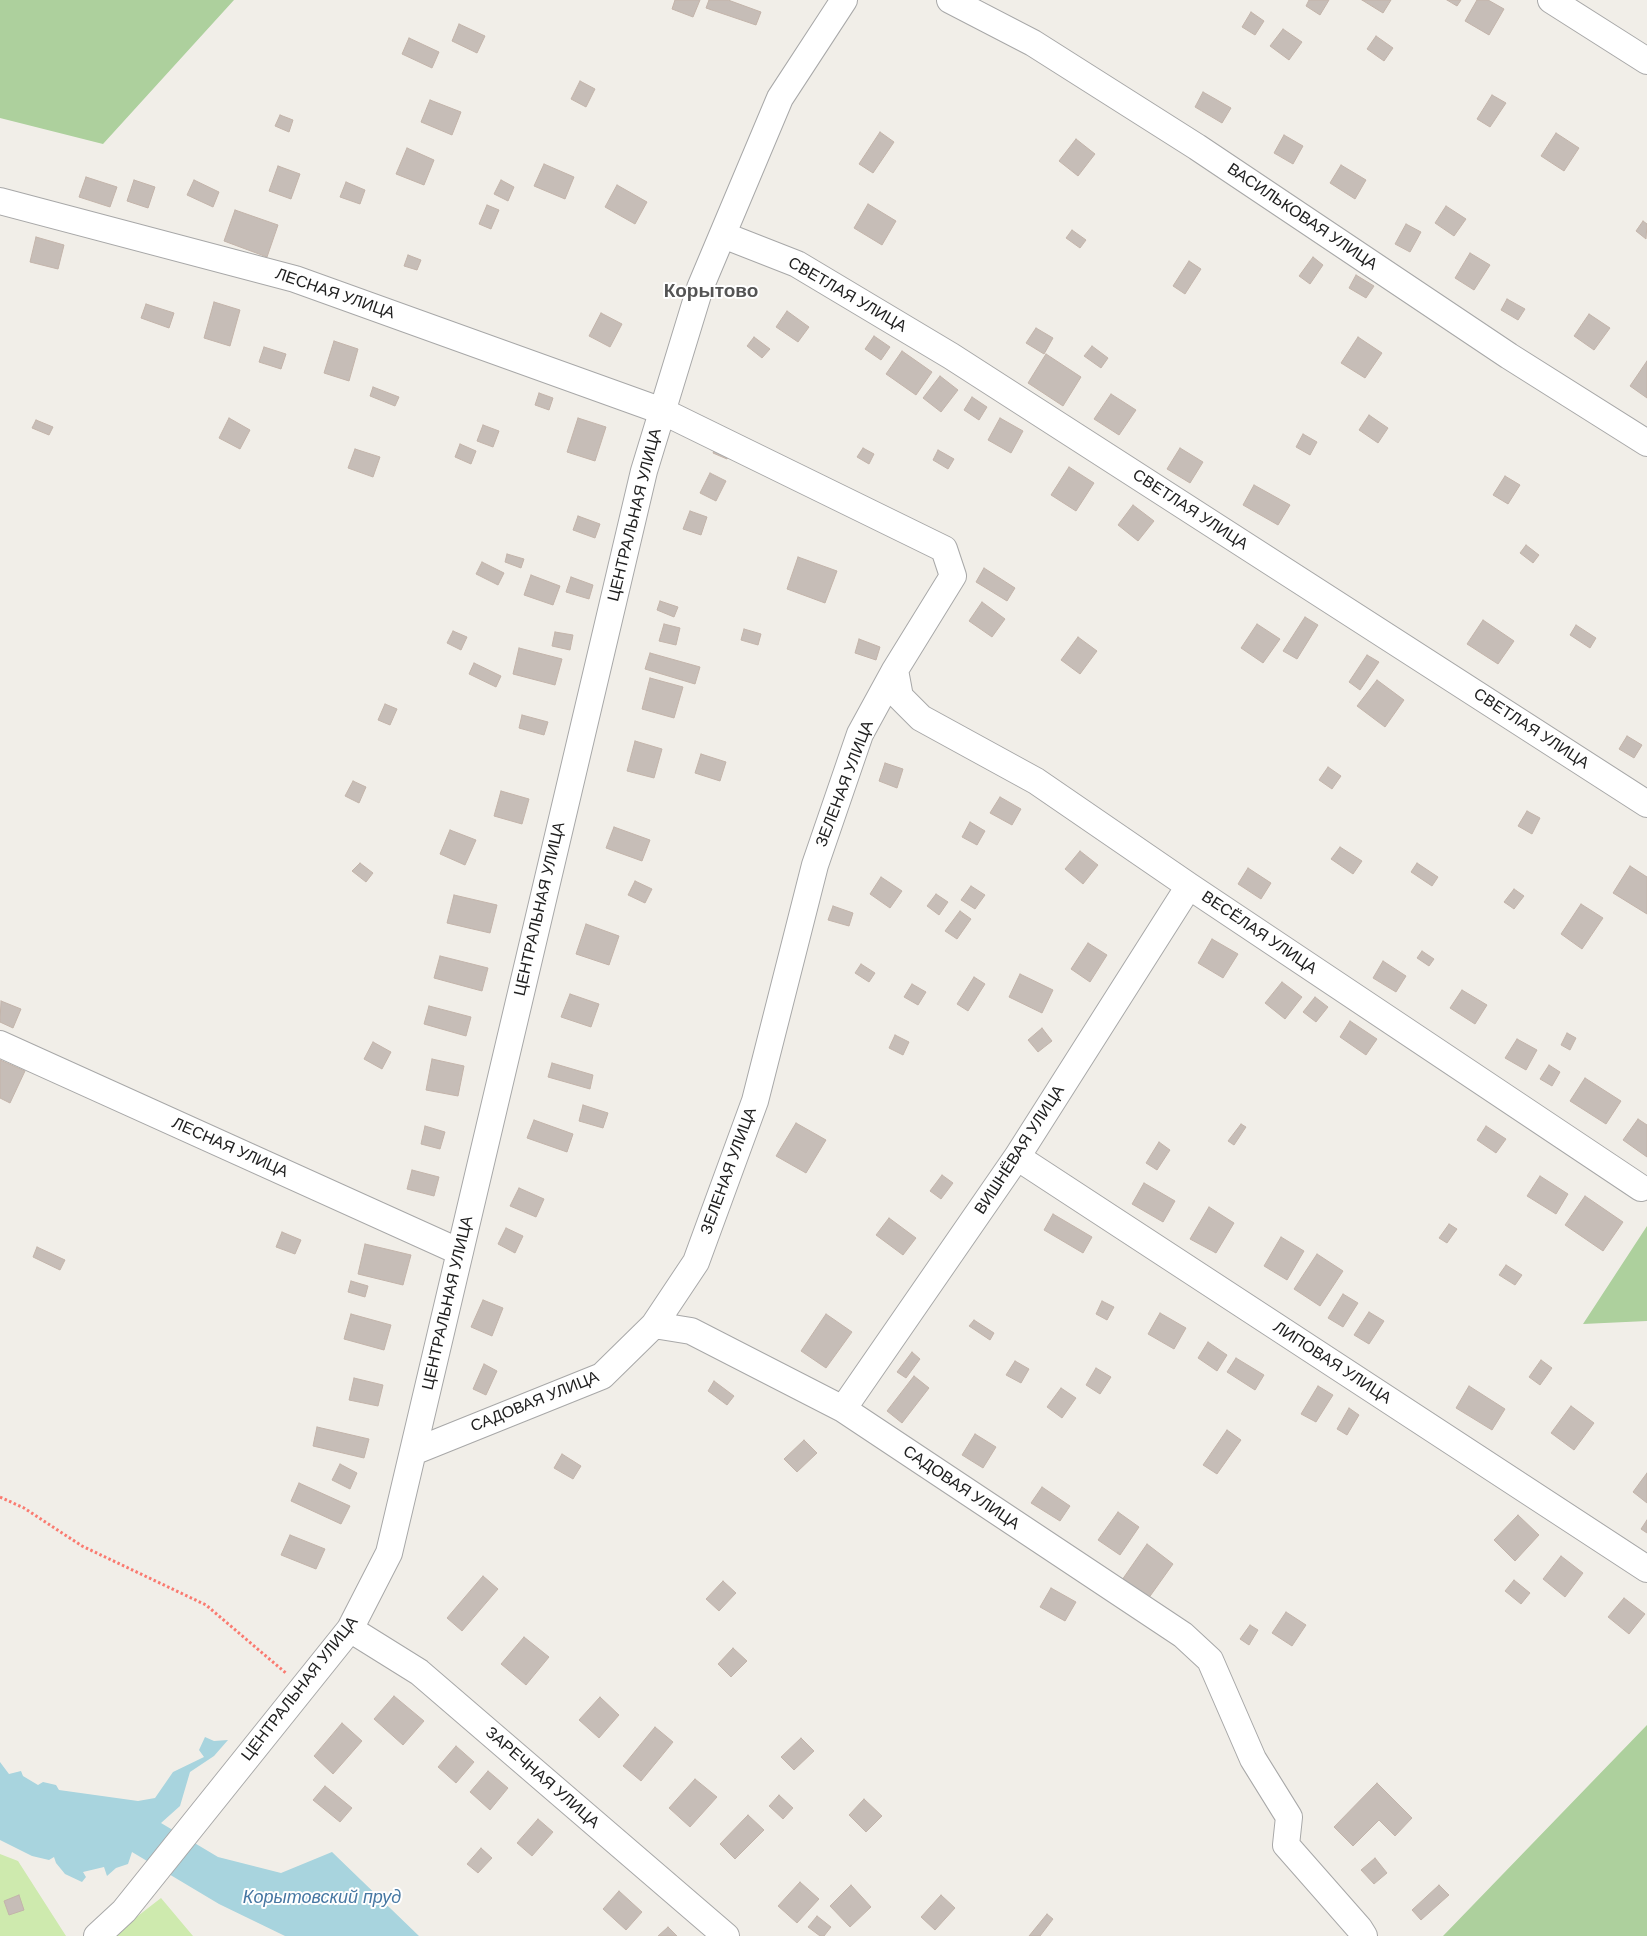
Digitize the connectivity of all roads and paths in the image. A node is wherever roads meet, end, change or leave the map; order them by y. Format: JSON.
{"nodes":[{"id":1,"x":844,"y":0,"type":"edge"},
{"id":2,"x":950,"y":0,"type":"edge"},
{"id":3,"x":1551,"y":0,"type":"edge"},
{"id":4,"x":1647,"y":61,"type":"edge"},
{"id":5,"x":0,"y":201,"type":"edge"},
{"id":6,"x":723,"y":235,"type":"junction"},
{"id":7,"x":662,"y":411,"type":"junction"},
{"id":8,"x":1647,"y":443,"type":"edge"},
{"id":9,"x":895,"y":670,"type":"junction"},
{"id":10,"x":1647,"y":804,"type":"edge"},
{"id":11,"x":1189,"y":886,"type":"junction"},
{"id":12,"x":0,"y":1044,"type":"edge"},
{"id":13,"x":1017,"y":1158,"type":"junction"},
{"id":14,"x":1641,"y":1188,"type":"dead end"},
{"id":15,"x":460,"y":1252,"type":"junction"},
{"id":16,"x":654,"y":1325,"type":"junction"},
{"id":17,"x":843,"y":1409,"type":"junction"},
{"id":18,"x":413,"y":1452,"type":"junction"},
{"id":19,"x":0,"y":1496,"type":"edge"},
{"id":20,"x":1647,"y":1569,"type":"edge"},
{"id":21,"x":350,"y":1629,"type":"junction"},
{"id":22,"x":303,"y":1688,"type":"junction"},
{"id":23,"x":97,"y":1936,"type":"edge"},
{"id":24,"x":726,"y":1936,"type":"edge"},
{"id":25,"x":1364,"y":1936,"type":"edge"}],
"edges":[{"from":1,"to":6,"type":"street","name":"ЦЕНТРАЛЬНАЯ УЛИЦА"},
{"from":2,"to":8,"type":"street","name":"ВАСИЛЬКОВАЯ УЛИЦА"},
{"from":3,"to":4,"type":"street"},
{"from":5,"to":7,"type":"street","name":"ЛЕСНАЯ УЛИЦА"},
{"from":6,"to":7,"type":"street","name":"ЦЕНТРАЛЬНАЯ УЛИЦА"},
{"from":6,"to":10,"type":"street","name":"СВЕТЛАЯ УЛИЦА"},
{"from":7,"to":9,"type":"street","name":"ЗЕЛЕНАЯ УЛИЦА"},
{"from":7,"to":15,"type":"street","name":"ЦЕНТРАЛЬНАЯ УЛИЦА"},
{"from":9,"to":11,"type":"street","name":"ВЕСЁЛАЯ УЛИЦА"},
{"from":9,"to":16,"type":"street","name":"ЗЕЛЕНАЯ УЛИЦА"},
{"from":11,"to":13,"type":"street","name":"ВИШНЁВАЯ УЛИЦА"},
{"from":11,"to":14,"type":"street","name":"ВЕСЁЛАЯ УЛИЦА"},
{"from":12,"to":15,"type":"street","name":"ЛЕСНАЯ УЛИЦА"},
{"from":13,"to":17,"type":"street","name":"ВИШНЁВАЯ УЛИЦА"},
{"from":13,"to":20,"type":"street","name":"ЛИПОВАЯ УЛИЦА"},
{"from":15,"to":18,"type":"street","name":"ЦЕНТРАЛЬНАЯ УЛИЦА"},
{"from":16,"to":17,"type":"street","name":"САДОВАЯ УЛИЦА"},
{"from":16,"to":18,"type":"street","name":"САДОВАЯ УЛИЦА"},
{"from":17,"to":25,"type":"street","name":"САДОВАЯ УЛИЦА"},
{"from":18,"to":21,"type":"street","name":"ЦЕНТРАЛЬНАЯ УЛИЦА"},
{"from":19,"to":22,"type":"path"},
{"from":21,"to":22,"type":"street","name":"ЦЕНТРАЛЬНАЯ УЛИЦА"},
{"from":21,"to":24,"type":"street","name":"ЗАРЕЧНАЯ УЛИЦА"},
{"from":22,"to":23,"type":"street","name":"ЦЕНТРАЛЬНАЯ УЛИЦА"}]}
